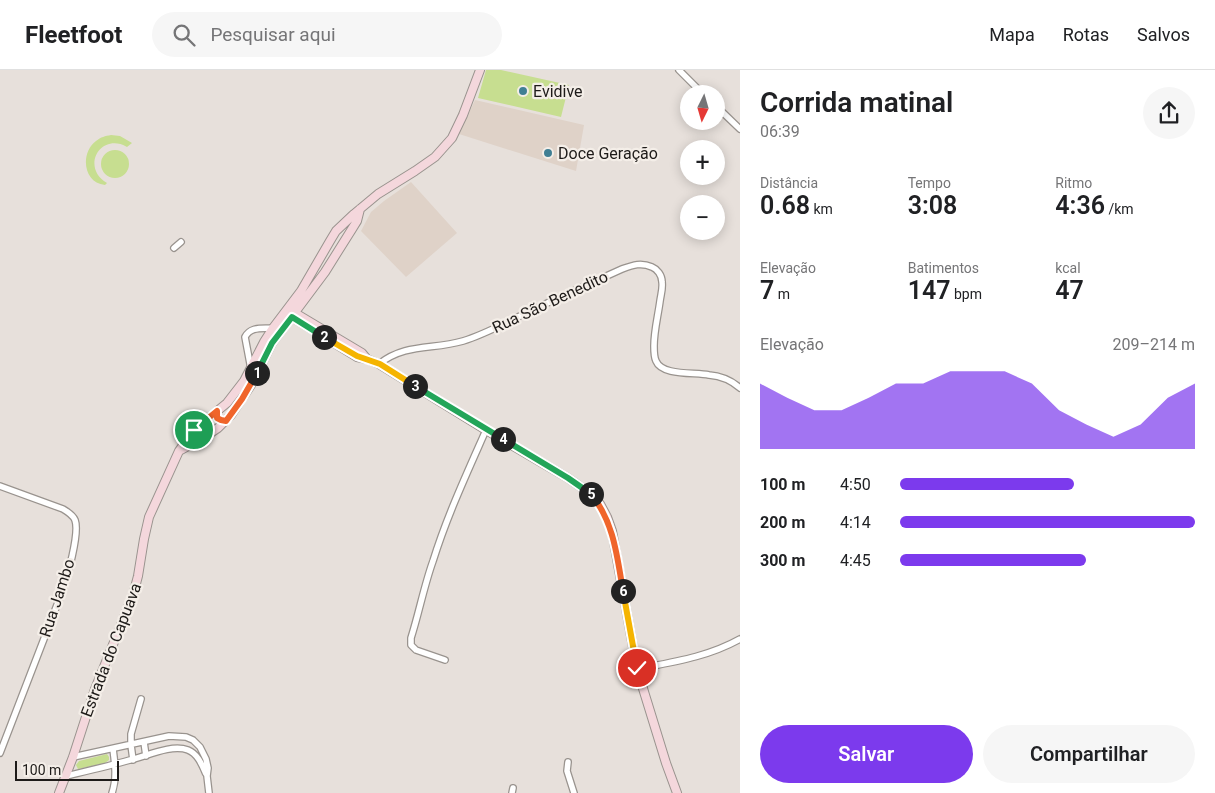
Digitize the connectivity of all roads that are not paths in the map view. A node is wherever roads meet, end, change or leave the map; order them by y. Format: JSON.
{"nodes":[{"id":1,"x":480,"y":70,"type":"edge"},
{"id":2,"x":679,"y":70,"type":"edge"},
{"id":3,"x":695,"y":85,"type":"edge"},
{"id":4,"x":725,"y":115,"type":"edge"},
{"id":5,"x":740,"y":129,"type":"edge"},
{"id":6,"x":360,"y":209,"type":"junction"},
{"id":7,"x":332,"y":237,"type":"junction"},
{"id":8,"x":181,"y":242,"type":"dead end"},
{"id":9,"x":343,"y":244,"type":"junction"},
{"id":10,"x":174,"y":248,"type":"dead end"},
{"id":11,"x":294,"y":315,"type":"junction"},
{"id":12,"x":273,"y":328,"type":"junction"},
{"id":13,"x":380,"y":364,"type":"junction"},
{"id":14,"x":251,"y":369,"type":"junction"},
{"id":15,"x":740,"y":388,"type":"edge"},
{"id":16,"x":217,"y":411,"type":"junction"},
{"id":17,"x":226,"y":421,"type":"junction"},
{"id":18,"x":486,"y":430,"type":"junction"},
{"id":19,"x":179,"y":451,"type":"junction"},
{"id":20,"x":0,"y":486,"type":"edge"},
{"id":21,"x":740,"y":639,"type":"edge"},
{"id":22,"x":445,"y":660,"type":"dead end"},
{"id":23,"x":637,"y":668,"type":"junction"},
{"id":24,"x":141,"y":699,"type":"dead end"},
{"id":25,"x":144,"y":742,"type":"junction"},
{"id":26,"x":131,"y":745,"type":"junction"},
{"id":27,"x":114,"y":749,"type":"junction"},
{"id":28,"x":0,"y":753,"type":"edge"},
{"id":29,"x":146,"y":756,"type":"junction"},
{"id":30,"x":73,"y":757,"type":"junction"},
{"id":31,"x":133,"y":760,"type":"junction"},
{"id":32,"x":568,"y":762,"type":"dead end"},
{"id":33,"x":115,"y":764,"type":"junction"},
{"id":34,"x":66,"y":776,"type":"junction"},
{"id":35,"x":207,"y":776,"type":"junction"},
{"id":36,"x":59,"y":793,"type":"edge"},
{"id":37,"x":112,"y":793,"type":"edge"},
{"id":38,"x":209,"y":793,"type":"edge"},
{"id":39,"x":574,"y":793,"type":"edge"},
{"id":40,"x":678,"y":793,"type":"edge"}],
"edges":[{"from":1,"to":6,"type":"main road","name":"Estrada do Capuava"},
{"from":2,"to":3,"type":"street"},
{"from":4,"to":5,"type":"street"},
{"from":6,"to":7,"type":"main road","name":"Estrada do Capuava"},
{"from":6,"to":9,"type":"main road","name":"Estrada do Capuava"},
{"from":7,"to":9,"type":"main road"},
{"from":7,"to":12,"type":"main road","name":"Estrada do Capuava"},
{"from":8,"to":10,"type":"street"},
{"from":9,"to":11,"type":"main road","name":"Estrada do Capuava"},
{"from":11,"to":13,"type":"main road"},
{"from":11,"to":17,"type":"main road","name":"Estrada do Capuava"},
{"from":12,"to":14,"type":"main road","name":"Estrada do Capuava"},
{"from":12,"to":14,"type":"street"},
{"from":13,"to":15,"type":"street","name":"Rua São Benedito"},
{"from":13,"to":18,"type":"main road"},
{"from":14,"to":16,"type":"main road","name":"Estrada do Capuava"},
{"from":16,"to":17,"type":"main road"},
{"from":16,"to":19,"type":"main road","name":"Estrada do Capuava"},
{"from":17,"to":19,"type":"main road","name":"Estrada do Capuava"},
{"from":18,"to":22,"type":"street"},
{"from":18,"to":23,"type":"main road"},
{"from":19,"to":30,"type":"main road","name":"Estrada do Capuava"},
{"from":20,"to":28,"type":"street","name":"Rua Jambo"},
{"from":21,"to":23,"type":"street"},
{"from":23,"to":40,"type":"main road"},
{"from":24,"to":26,"type":"street"},
{"from":25,"to":26,"type":"street"},
{"from":25,"to":29,"type":"street"},
{"from":25,"to":35,"type":"street"},
{"from":26,"to":27,"type":"street"},
{"from":26,"to":31,"type":"street"},
{"from":27,"to":30,"type":"street"},
{"from":27,"to":33,"type":"street"},
{"from":29,"to":31,"type":"street"},
{"from":29,"to":35,"type":"street"},
{"from":30,"to":34,"type":"main road","name":"Estrada do Capuava"},
{"from":31,"to":33,"type":"street"},
{"from":32,"to":39,"type":"street"},
{"from":33,"to":34,"type":"street"},
{"from":33,"to":37,"type":"street"},
{"from":34,"to":36,"type":"main road","name":"Estrada do Capuava"},
{"from":35,"to":38,"type":"street"}]}
